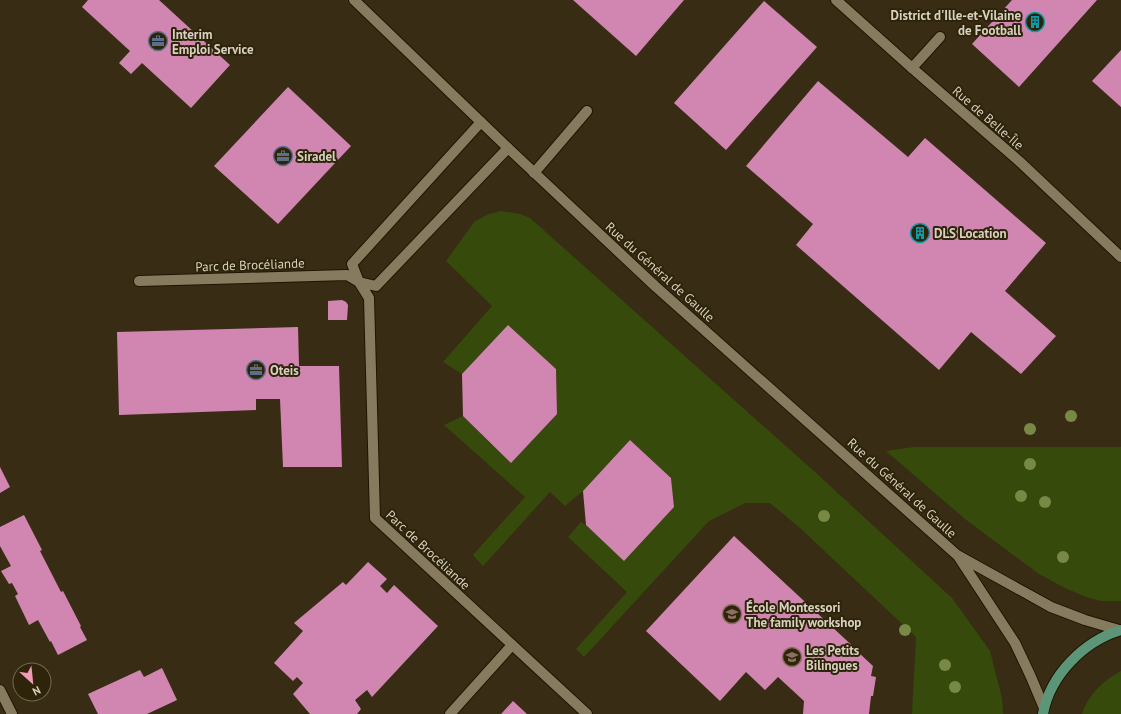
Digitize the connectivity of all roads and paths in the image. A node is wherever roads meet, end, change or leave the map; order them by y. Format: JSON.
{"nodes":[{"id":1,"x":354,"y":0,"type":"edge"},
{"id":2,"x":836,"y":0,"type":"edge"},
{"id":3,"x":940,"y":37,"type":"dead end"},
{"id":4,"x":912,"y":68,"type":"junction"},
{"id":5,"x":587,"y":112,"type":"dead end"},
{"id":6,"x":481,"y":122,"type":"junction"},
{"id":7,"x":508,"y":148,"type":"junction"},
{"id":8,"x":534,"y":172,"type":"junction"},
{"id":9,"x":1121,"y":257,"type":"edge"},
{"id":10,"x":139,"y":281,"type":"dead end"},
{"id":11,"x":359,"y":282,"type":"junction"},
{"id":12,"x":957,"y":555,"type":"junction"},
{"id":13,"x":1120,"y":630,"type":"edge"},
{"id":14,"x":512,"y":645,"type":"junction"},
{"id":15,"x":0,"y":690,"type":"edge"},
{"id":16,"x":1044,"y":711,"type":"edge"},
{"id":17,"x":12,"y":714,"type":"edge"},
{"id":18,"x":450,"y":714,"type":"edge"},
{"id":19,"x":587,"y":714,"type":"edge"}],
"edges":[{"from":1,"to":6,"type":"street","name":"Rue du Général de Gaulle"},
{"from":2,"to":4,"type":"street","name":"Rue de Belle-Île"},
{"from":3,"to":4,"type":"street"},
{"from":4,"to":9,"type":"street","name":"Rue de Belle-Île"},
{"from":5,"to":8,"type":"street"},
{"from":6,"to":7,"type":"street","name":"Rue du Général de Gaulle"},
{"from":6,"to":11,"type":"street","name":"Parc de Brocéliande"},
{"from":7,"to":8,"type":"street","name":"Rue du Général de Gaulle"},
{"from":7,"to":11,"type":"street","name":"Parc de Brocéliande"},
{"from":8,"to":12,"type":"street","name":"Rue du Général de Gaulle"},
{"from":10,"to":11,"type":"street","name":"Parc de Brocéliande"},
{"from":11,"to":14,"type":"street","name":"Parc de Brocéliande"},
{"from":12,"to":13,"type":"street","name":"Rue du Général de Gaulle"},
{"from":12,"to":16,"type":"street","name":"Rue du Général de Gaulle"},
{"from":13,"to":16,"type":"main road"},
{"from":14,"to":18,"type":"street"},
{"from":14,"to":19,"type":"street","name":"Parc de Brocéliande"},
{"from":15,"to":17,"type":"street"}]}
